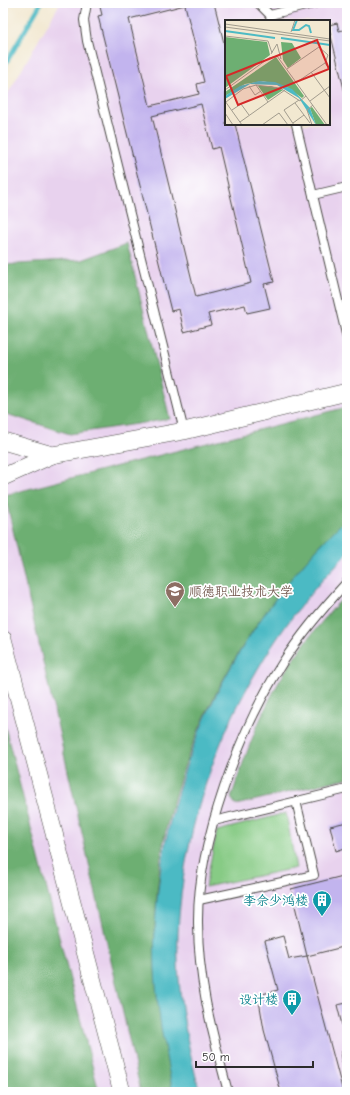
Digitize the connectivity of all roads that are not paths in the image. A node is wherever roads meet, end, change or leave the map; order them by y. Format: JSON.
{"nodes":[{"id":1,"x":87,"y":3,"type":"edge"},
{"id":2,"x":258,"y":3,"type":"edge"},
{"id":3,"x":317,"y":3,"type":"edge"},
{"id":4,"x":271,"y":18,"type":"edge"},
{"id":5,"x":296,"y":125,"type":"edge"},
{"id":6,"x":347,"y":187,"type":"edge"},
{"id":7,"x":313,"y":195,"type":"junction"},
{"id":8,"x":347,"y":338,"type":"edge"},
{"id":9,"x":347,"y":392,"type":"edge"},
{"id":10,"x":184,"y":431,"type":"junction"},
{"id":11,"x":3,"y":441,"type":"edge"},
{"id":12,"x":52,"y":455,"type":"junction"},
{"id":13,"x":3,"y":477,"type":"edge"},
{"id":14,"x":347,"y":582,"type":"edge"},
{"id":15,"x":3,"y":638,"type":"edge"},
{"id":16,"x":347,"y":789,"type":"edge"},
{"id":17,"x":296,"y":801,"type":"junction"},
{"id":18,"x":214,"y":821,"type":"junction"},
{"id":19,"x":199,"y":900,"type":"junction"},
{"id":20,"x":347,"y":1054,"type":"edge"},
{"id":21,"x":347,"y":1066,"type":"edge"},
{"id":22,"x":122,"y":1092,"type":"edge"},
{"id":23,"x":228,"y":1092,"type":"edge"}],
"edges":[{"from":1,"to":10,"type":"lane"},
{"from":2,"to":4,"type":"lane"},
{"from":3,"to":4,"type":"lane"},
{"from":5,"to":7,"type":"lane"},
{"from":6,"to":7,"type":"lane"},
{"from":7,"to":8,"type":"lane"},
{"from":9,"to":10,"type":"street"},
{"from":10,"to":12,"type":"street"},
{"from":11,"to":12,"type":"street"},
{"from":12,"to":13,"type":"street"},
{"from":14,"to":18,"type":"lane"},
{"from":15,"to":22,"type":"street"},
{"from":16,"to":17,"type":"lane"},
{"from":17,"to":18,"type":"lane"},
{"from":17,"to":19,"type":"lane"},
{"from":18,"to":19,"type":"lane"},
{"from":19,"to":23,"type":"lane"},
{"from":20,"to":21,"type":"lane"}]}
